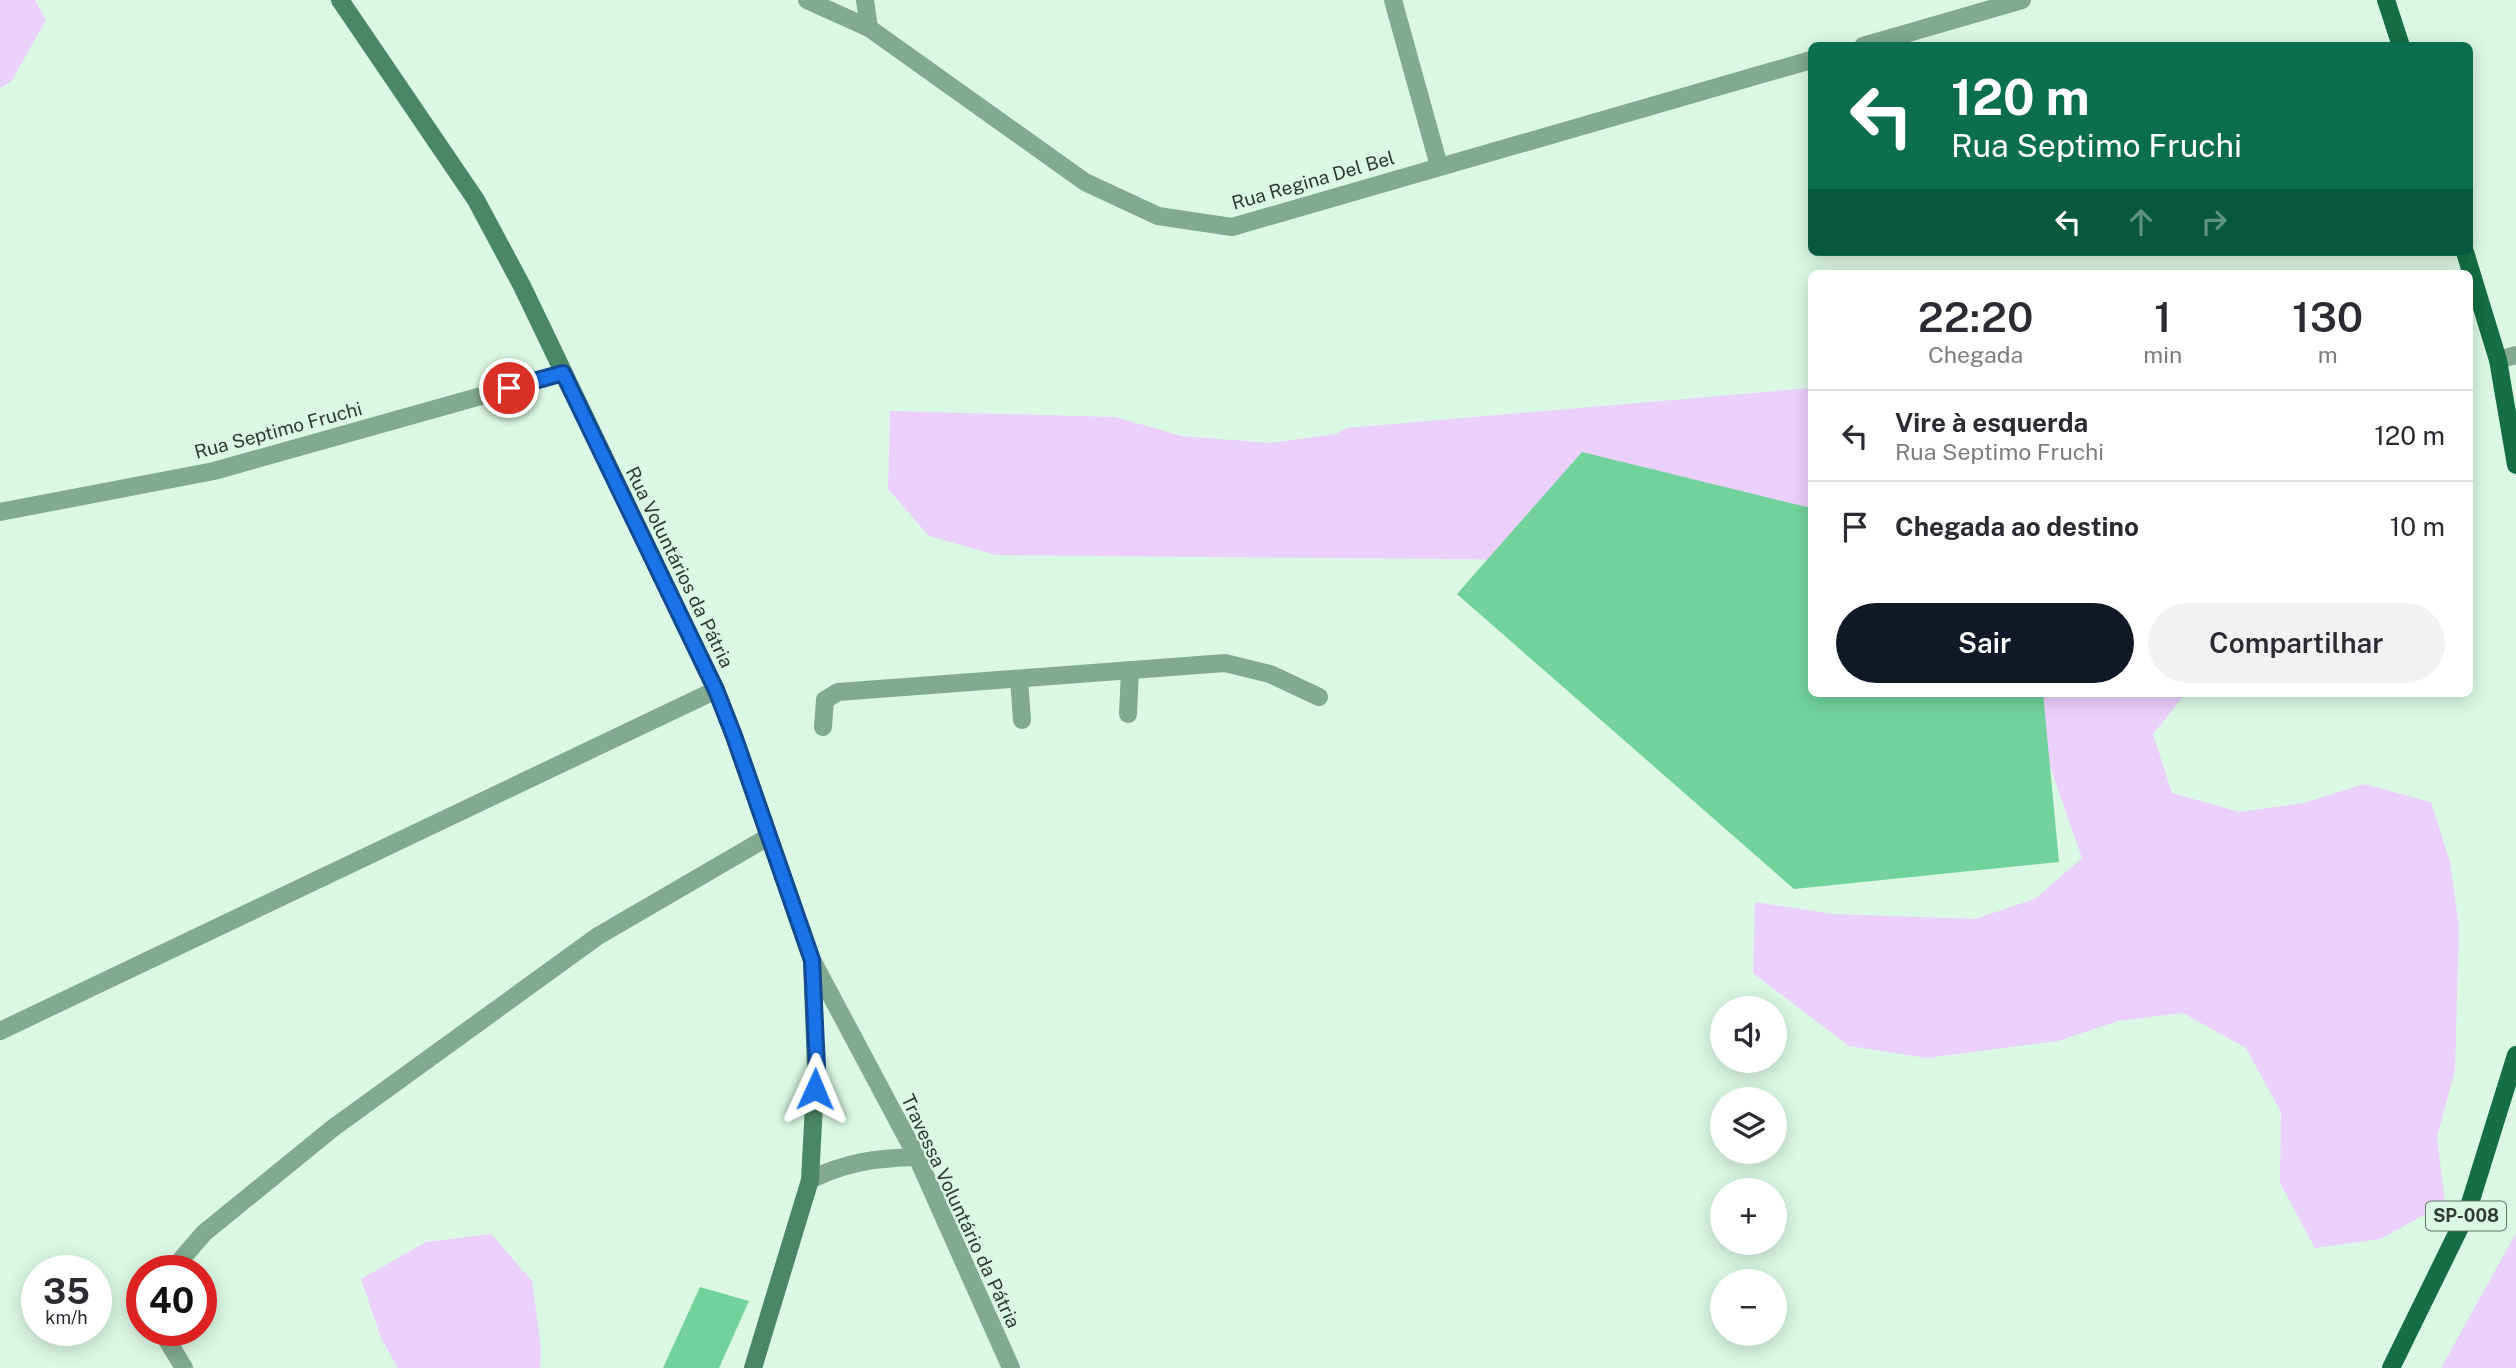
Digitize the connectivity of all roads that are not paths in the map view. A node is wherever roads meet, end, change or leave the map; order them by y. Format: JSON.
{"nodes":[{"id":1,"x":340,"y":0,"type":"edge"},
{"id":2,"x":807,"y":0,"type":"edge"},
{"id":3,"x":865,"y":0,"type":"edge"},
{"id":4,"x":1393,"y":0,"type":"edge"},
{"id":5,"x":2022,"y":0,"type":"edge"},
{"id":6,"x":2386,"y":0,"type":"edge"},
{"id":7,"x":869,"y":28,"type":"junction"},
{"id":8,"x":1877,"y":42,"type":"edge"},
{"id":9,"x":2399,"y":42,"type":"edge"},
{"id":10,"x":1808,"y":61,"type":"edge"},
{"id":11,"x":1439,"y":166,"type":"junction"},
{"id":12,"x":2473,"y":278,"type":"edge"},
{"id":13,"x":2516,"y":355,"type":"edge"},
{"id":14,"x":2498,"y":360,"type":"junction"},
{"id":15,"x":563,"y":373,"type":"junction"},
{"id":16,"x":2516,"y":465,"type":"edge"},
{"id":17,"x":0,"y":512,"type":"edge"},
{"id":18,"x":1130,"y":670,"type":"junction"},
{"id":19,"x":1019,"y":679,"type":"junction"},
{"id":20,"x":716,"y":690,"type":"junction"},
{"id":21,"x":1320,"y":697,"type":"dead end"},
{"id":22,"x":1128,"y":714,"type":"dead end"},
{"id":23,"x":1022,"y":720,"type":"dead end"},
{"id":24,"x":824,"y":727,"type":"dead end"},
{"id":25,"x":768,"y":837,"type":"junction"},
{"id":26,"x":812,"y":960,"type":"junction"},
{"id":27,"x":0,"y":1031,"type":"edge"},
{"id":28,"x":2516,"y":1055,"type":"edge"},
{"id":29,"x":917,"y":1157,"type":"junction"},
{"id":30,"x":810,"y":1180,"type":"junction"},
{"id":31,"x":186,"y":1255,"type":"edge"},
{"id":32,"x":171,"y":1346,"type":"edge"},
{"id":33,"x":184,"y":1368,"type":"edge"},
{"id":34,"x":753,"y":1368,"type":"edge"},
{"id":35,"x":1011,"y":1368,"type":"edge"},
{"id":36,"x":2391,"y":1368,"type":"edge"}],
"edges":[{"from":1,"to":15,"type":"street","name":"Rua Voluntários da Pátria"},
{"from":2,"to":7,"type":"street","name":"Rua Regina Del Bel"},
{"from":3,"to":7,"type":"street"},
{"from":4,"to":11,"type":"street"},
{"from":5,"to":8,"type":"street"},
{"from":6,"to":9,"type":"main road"},
{"from":7,"to":11,"type":"street","name":"Rua Regina Del Bel"},
{"from":10,"to":11,"type":"street","name":"Rua Regina Del Bel"},
{"from":12,"to":14,"type":"main road"},
{"from":13,"to":14,"type":"street"},
{"from":14,"to":16,"type":"main road"},
{"from":15,"to":17,"type":"street","name":"Rua Septimo Fruchi"},
{"from":15,"to":20,"type":"street","name":"Rua Voluntários da Pátria"},
{"from":18,"to":19,"type":"street"},
{"from":18,"to":21,"type":"street"},
{"from":18,"to":22,"type":"street"},
{"from":19,"to":23,"type":"street"},
{"from":19,"to":24,"type":"street"},
{"from":20,"to":25,"type":"street","name":"Rua Voluntários da Pátria"},
{"from":20,"to":27,"type":"street"},
{"from":25,"to":26,"type":"street","name":"Rua Voluntários da Pátria"},
{"from":25,"to":31,"type":"street"},
{"from":26,"to":29,"type":"street","name":"Travessa Voluntário da Pátria"},
{"from":26,"to":30,"type":"street","name":"Rua Voluntários da Pátria"},
{"from":28,"to":36,"type":"main road","number":"SP-008"},
{"from":29,"to":30,"type":"street"},
{"from":29,"to":35,"type":"street","name":"Travessa Voluntário da Pátria"},
{"from":30,"to":34,"type":"street","name":"Rua Voluntários da Pátria"},
{"from":32,"to":33,"type":"street"}]}
